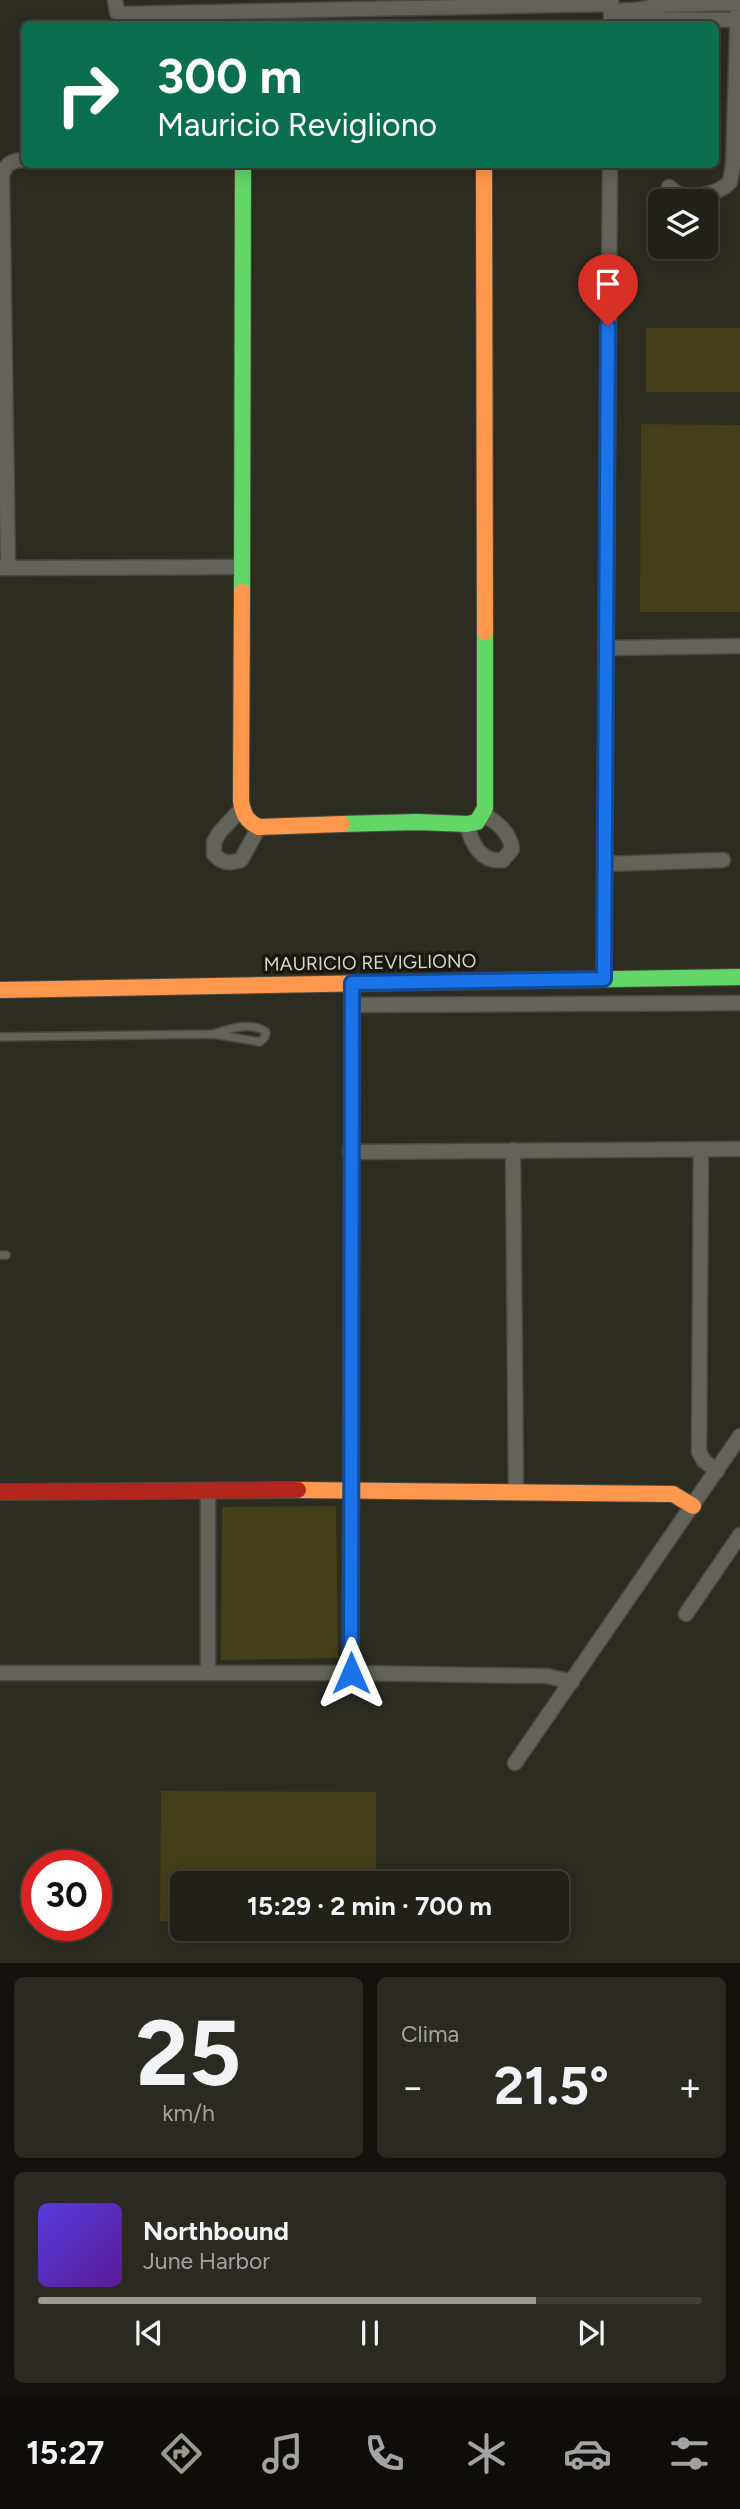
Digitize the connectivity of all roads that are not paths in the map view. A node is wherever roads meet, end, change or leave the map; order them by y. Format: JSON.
{"nodes":[{"id":1,"x":115,"y":0,"type":"edge"},
{"id":2,"x":739,"y":2,"type":"edge"},
{"id":3,"x":611,"y":12,"type":"edge"},
{"id":4,"x":738,"y":20,"type":"edge"},
{"id":5,"x":21,"y":161,"type":"edge"},
{"id":6,"x":243,"y":168,"type":"edge"},
{"id":7,"x":484,"y":168,"type":"edge"},
{"id":8,"x":610,"y":168,"type":"edge"},
{"id":9,"x":669,"y":187,"type":"dead end"},
{"id":10,"x":240,"y":567,"type":"junction"},
{"id":11,"x":4,"y":568,"type":"edge"},
{"id":12,"x":740,"y":646,"type":"edge"},
{"id":13,"x":605,"y":648,"type":"junction"},
{"id":14,"x":242,"y":808,"type":"junction"},
{"id":15,"x":482,"y":814,"type":"junction"},
{"id":16,"x":467,"y":824,"type":"junction"},
{"id":17,"x":259,"y":827,"type":"junction"},
{"id":18,"x":723,"y":860,"type":"dead end"},
{"id":19,"x":605,"y":864,"type":"junction"},
{"id":20,"x":740,"y":977,"type":"edge"},
{"id":21,"x":604,"y":979,"type":"junction"},
{"id":22,"x":352,"y":983,"type":"junction"},
{"id":23,"x":0,"y":990,"type":"edge"},
{"id":24,"x":740,"y":1003,"type":"edge"},
{"id":25,"x":351,"y":1005,"type":"junction"},
{"id":26,"x":213,"y":1034,"type":"junction"},
{"id":27,"x":0,"y":1037,"type":"edge"},
{"id":28,"x":740,"y":1149,"type":"edge"},
{"id":29,"x":513,"y":1150,"type":"junction"},
{"id":30,"x":701,"y":1150,"type":"junction"},
{"id":31,"x":350,"y":1152,"type":"junction"},
{"id":32,"x":740,"y":1436,"type":"edge"},
{"id":33,"x":717,"y":1471,"type":"junction"},
{"id":34,"x":350,"y":1490,"type":"junction"},
{"id":35,"x":208,"y":1491,"type":"junction"},
{"id":36,"x":516,"y":1491,"type":"junction"},
{"id":37,"x":0,"y":1492,"type":"edge"},
{"id":38,"x":693,"y":1506,"type":"junction"},
{"id":39,"x":740,"y":1535,"type":"edge"},
{"id":40,"x":686,"y":1614,"type":"dead end"},
{"id":41,"x":0,"y":1673,"type":"edge"},
{"id":42,"x":208,"y":1673,"type":"junction"},
{"id":43,"x":351,"y":1673,"type":"junction"},
{"id":44,"x":572,"y":1682,"type":"junction"},
{"id":45,"x":515,"y":1763,"type":"dead end"}],
"edges":[{"from":1,"to":3,"type":"street"},
{"from":2,"to":3,"type":"street"},
{"from":2,"to":4,"type":"street"},
{"from":3,"to":4,"type":"street"},
{"from":4,"to":9,"type":"street"},
{"from":5,"to":11,"type":"street"},
{"from":6,"to":10,"type":"street"},
{"from":7,"to":15,"type":"street"},
{"from":8,"to":13,"type":"street"},
{"from":10,"to":11,"type":"street"},
{"from":10,"to":14,"type":"street"},
{"from":12,"to":13,"type":"street"},
{"from":13,"to":19,"type":"street"},
{"from":14,"to":17,"type":"street"},
{"from":14,"to":17,"type":"street"},
{"from":15,"to":16,"type":"street"},
{"from":15,"to":16,"type":"street"},
{"from":16,"to":17,"type":"street"},
{"from":18,"to":19,"type":"street"},
{"from":19,"to":21,"type":"street"},
{"from":20,"to":21,"type":"street","name":"MAURICIO REVIGLIONO"},
{"from":21,"to":22,"type":"street","name":"MAURICIO REVIGLIONO"},
{"from":22,"to":23,"type":"street","name":"MAURICIO REVIGLIONO"},
{"from":22,"to":25,"type":"street"},
{"from":24,"to":25,"type":"street"},
{"from":25,"to":31,"type":"street"},
{"from":26,"to":26,"type":"lane"},
{"from":26,"to":27,"type":"lane"},
{"from":28,"to":30,"type":"street"},
{"from":29,"to":30,"type":"street"},
{"from":29,"to":31,"type":"street"},
{"from":29,"to":36,"type":"street"},
{"from":30,"to":33,"type":"street"},
{"from":31,"to":34,"type":"street"},
{"from":32,"to":33,"type":"street"},
{"from":33,"to":38,"type":"street"},
{"from":34,"to":35,"type":"street"},
{"from":34,"to":36,"type":"street"},
{"from":34,"to":43,"type":"street"},
{"from":35,"to":37,"type":"street"},
{"from":35,"to":42,"type":"street"},
{"from":36,"to":38,"type":"street"},
{"from":38,"to":44,"type":"street"},
{"from":39,"to":40,"type":"street"},
{"from":41,"to":42,"type":"street"},
{"from":42,"to":43,"type":"street"},
{"from":43,"to":44,"type":"street"},
{"from":44,"to":45,"type":"street"}]}
